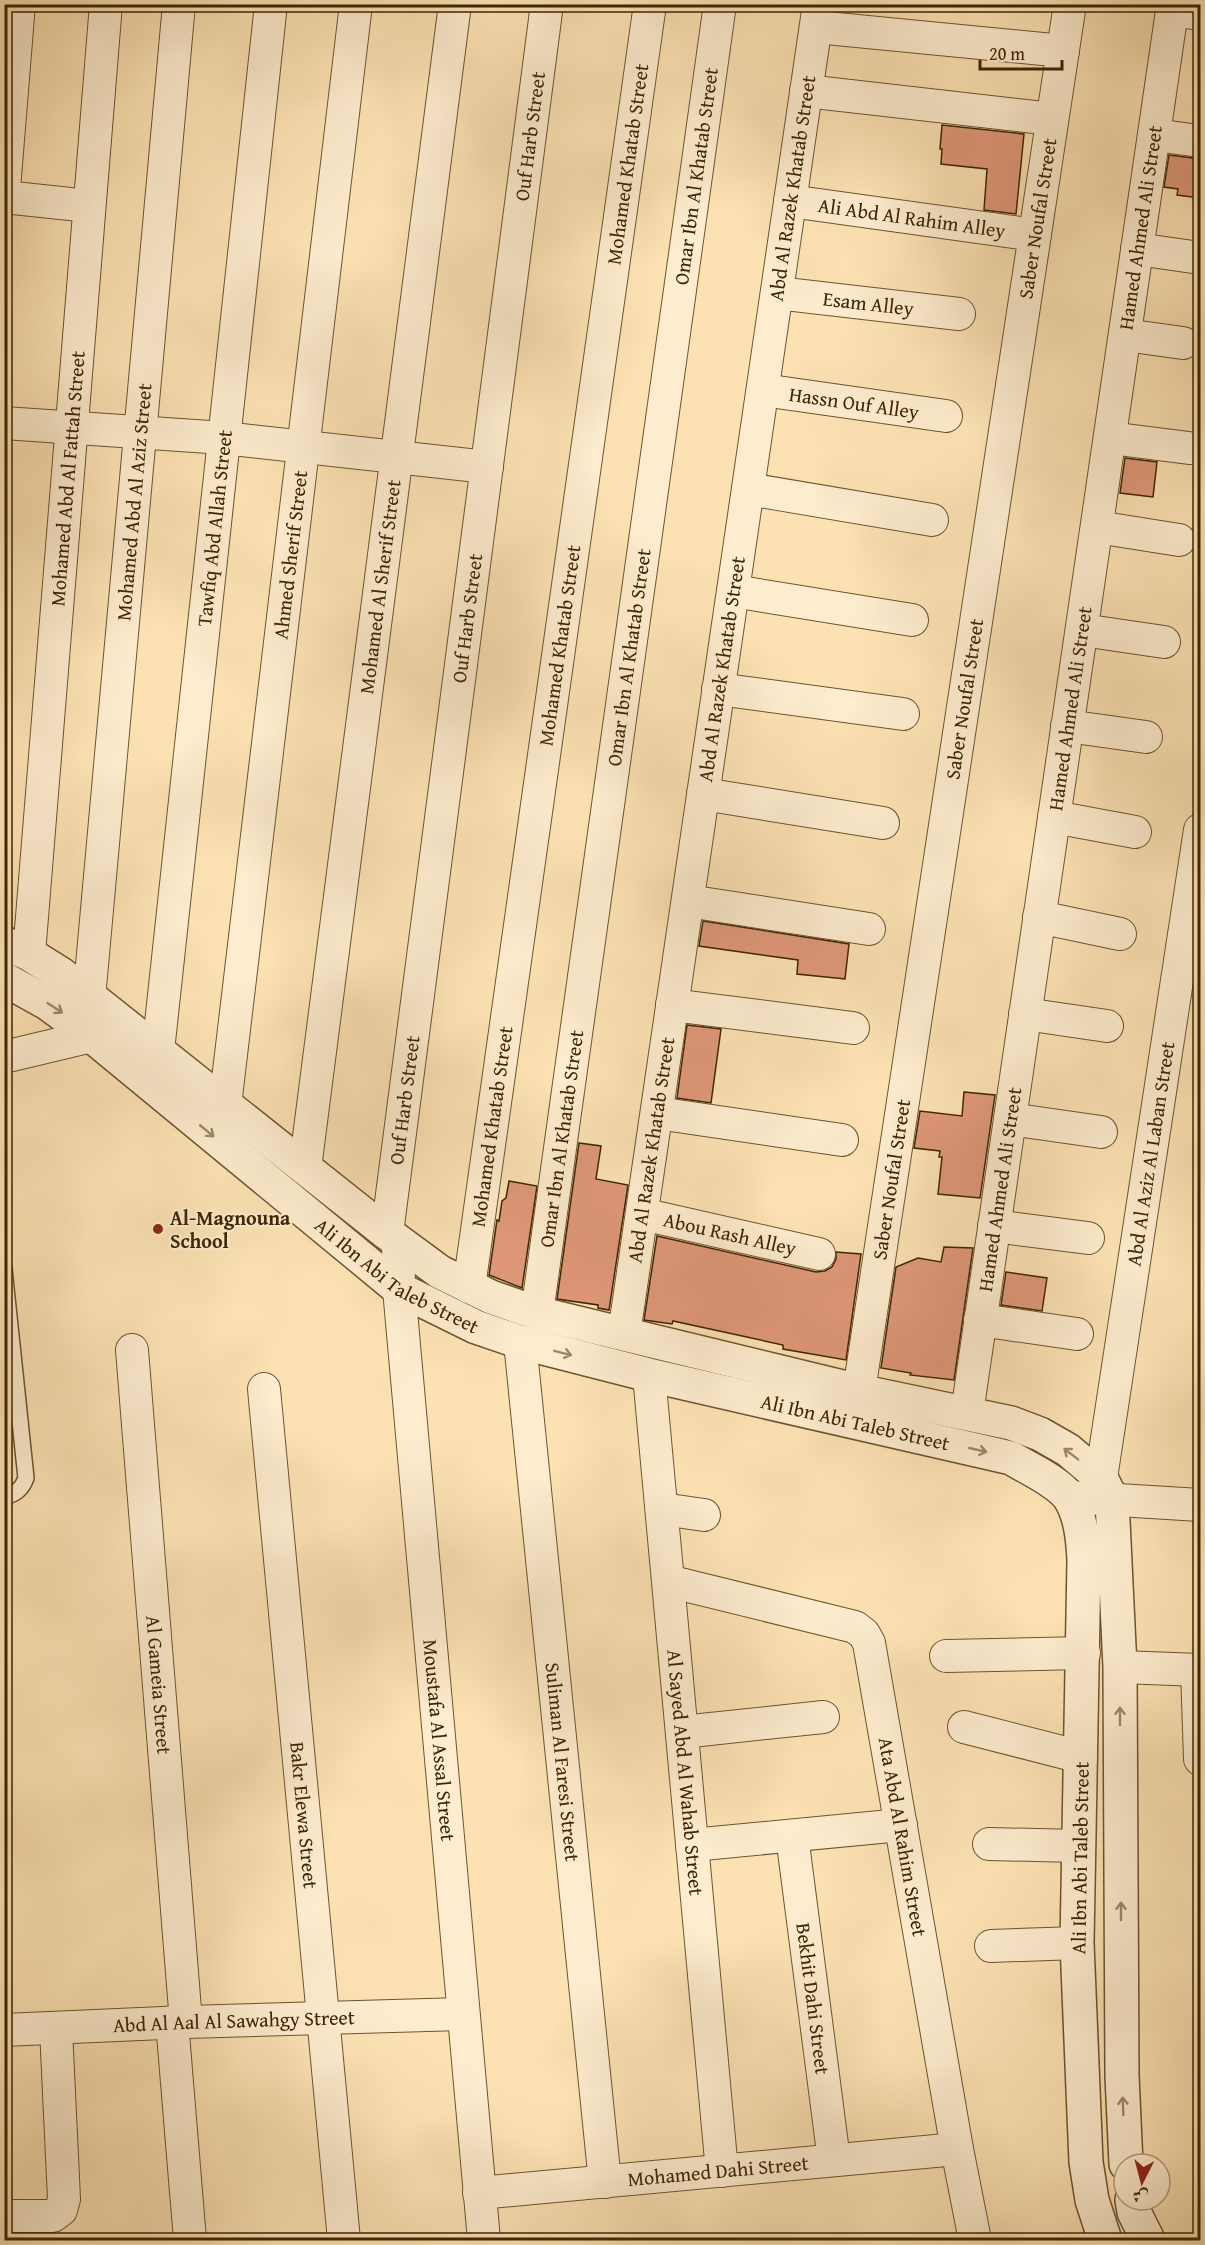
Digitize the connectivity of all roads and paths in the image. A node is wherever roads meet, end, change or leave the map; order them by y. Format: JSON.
{"nodes":[{"id":1,"x":20,"y":4,"type":"edge"},
{"id":2,"x":106,"y":4,"type":"edge"},
{"id":3,"x":179,"y":4,"type":"edge"},
{"id":4,"x":271,"y":4,"type":"edge"},
{"id":5,"x":356,"y":4,"type":"edge"},
{"id":6,"x":455,"y":4,"type":"edge"},
{"id":7,"x":547,"y":4,"type":"edge"},
{"id":8,"x":650,"y":4,"type":"edge"},
{"id":9,"x":720,"y":4,"type":"edge"},
{"id":10,"x":1070,"y":4,"type":"edge"},
{"id":11,"x":1182,"y":9,"type":"edge"},
{"id":12,"x":818,"y":16,"type":"edge"},
{"id":13,"x":1063,"y":51,"type":"junction"},
{"id":14,"x":806,"y":90,"type":"junction"},
{"id":15,"x":1052,"y":119,"type":"junction"},
{"id":16,"x":1154,"y":135,"type":"junction"},
{"id":17,"x":1200,"y":141,"type":"edge"},
{"id":18,"x":4,"y":189,"type":"edge"},
{"id":19,"x":4,"y":197,"type":"edge"},
{"id":20,"x":790,"y":201,"type":"junction"},
{"id":21,"x":89,"y":206,"type":"junction"},
{"id":22,"x":1035,"y":235,"type":"junction"},
{"id":23,"x":1137,"y":249,"type":"junction"},
{"id":24,"x":1200,"y":258,"type":"edge"},
{"id":25,"x":777,"y":293,"type":"junction"},
{"id":26,"x":959,"y":314,"type":"dead end"},
{"id":27,"x":1125,"y":335,"type":"junction"},
{"id":28,"x":1183,"y":343,"type":"dead end"},
{"id":29,"x":763,"y":390,"type":"junction"},
{"id":30,"x":946,"y":416,"type":"dead end"},
{"id":31,"x":4,"y":423,"type":"edge"},
{"id":32,"x":70,"y":428,"type":"junction"},
{"id":33,"x":141,"y":432,"type":"junction"},
{"id":34,"x":224,"y":438,"type":"junction"},
{"id":35,"x":1110,"y":438,"type":"junction"},
{"id":36,"x":304,"y":447,"type":"junction"},
{"id":37,"x":1189,"y":448,"type":"dead end"},
{"id":38,"x":397,"y":457,"type":"junction"},
{"id":39,"x":487,"y":467,"type":"junction"},
{"id":40,"x":748,"y":489,"type":"junction"},
{"id":41,"x":932,"y":520,"type":"dead end"},
{"id":42,"x":1097,"y":527,"type":"junction"},
{"id":43,"x":1179,"y":540,"type":"dead end"},
{"id":44,"x":733,"y":591,"type":"junction"},
{"id":45,"x":912,"y":620,"type":"dead end"},
{"id":46,"x":1082,"y":630,"type":"junction"},
{"id":47,"x":1164,"y":642,"type":"dead end"},
{"id":48,"x":718,"y":689,"type":"junction"},
{"id":49,"x":903,"y":714,"type":"dead end"},
{"id":50,"x":1068,"y":726,"type":"junction"},
{"id":51,"x":1146,"y":737,"type":"dead end"},
{"id":52,"x":703,"y":794,"type":"junction"},
{"id":53,"x":1054,"y":817,"type":"junction"},
{"id":54,"x":883,"y":823,"type":"dead end"},
{"id":55,"x":1200,"y":830,"type":"edge"},
{"id":56,"x":1135,"y":832,"type":"dead end"},
{"id":57,"x":688,"y":902,"type":"junction"},
{"id":58,"x":1039,"y":917,"type":"junction"},
{"id":59,"x":869,"y":929,"type":"dead end"},
{"id":60,"x":1120,"y":934,"type":"dead end"},
{"id":61,"x":17,"y":949,"type":"edge"},
{"id":62,"x":4,"y":979,"type":"edge"},
{"id":63,"x":89,"y":998,"type":"junction"},
{"id":64,"x":672,"y":1005,"type":"junction"},
{"id":65,"x":1025,"y":1014,"type":"junction"},
{"id":66,"x":1107,"y":1026,"type":"dead end"},
{"id":67,"x":853,"y":1028,"type":"dead end"},
{"id":68,"x":92,"y":1036,"type":"junction"},
{"id":69,"x":158,"y":1052,"type":"junction"},
{"id":70,"x":4,"y":1057,"type":"edge"},
{"id":71,"x":225,"y":1105,"type":"junction"},
{"id":72,"x":657,"y":1113,"type":"junction"},
{"id":73,"x":1010,"y":1119,"type":"junction"},
{"id":74,"x":1101,"y":1132,"type":"dead end"},
{"id":75,"x":842,"y":1140,"type":"dead end"},
{"id":76,"x":305,"y":1168,"type":"junction"},
{"id":77,"x":642,"y":1215,"type":"junction"},
{"id":78,"x":994,"y":1226,"type":"junction"},
{"id":79,"x":392,"y":1237,"type":"junction"},
{"id":80,"x":1088,"y":1238,"type":"dead end"},
{"id":81,"x":819,"y":1254,"type":"dead end"},
{"id":82,"x":4,"y":1269,"type":"edge"},
{"id":83,"x":469,"y":1287,"type":"junction"},
{"id":84,"x":399,"y":1289,"type":"junction"},
{"id":85,"x":537,"y":1312,"type":"junction"},
{"id":86,"x":980,"y":1320,"type":"junction"},
{"id":87,"x":1077,"y":1334,"type":"dead end"},
{"id":88,"x":624,"y":1335,"type":"junction"},
{"id":89,"x":520,"y":1342,"type":"junction"},
{"id":90,"x":132,"y":1350,"type":"dead end"},
{"id":91,"x":650,"y":1375,"type":"junction"},
{"id":92,"x":264,"y":1389,"type":"dead end"},
{"id":93,"x":859,"y":1391,"type":"junction"},
{"id":94,"x":968,"y":1413,"type":"junction"},
{"id":95,"x":1106,"y":1489,"type":"junction"},
{"id":96,"x":4,"y":1497,"type":"edge"},
{"id":97,"x":1069,"y":1497,"type":"junction"},
{"id":98,"x":1200,"y":1505,"type":"edge"},
{"id":99,"x":662,"y":1509,"type":"junction"},
{"id":100,"x":704,"y":1515,"type":"dead end"},
{"id":101,"x":668,"y":1581,"type":"junction"},
{"id":102,"x":1084,"y":1653,"type":"junction"},
{"id":103,"x":946,"y":1656,"type":"dead end"},
{"id":104,"x":1120,"y":1667,"type":"junction"},
{"id":105,"x":1199,"y":1670,"type":"edge"},
{"id":106,"x":823,"y":1717,"type":"dead end"},
{"id":107,"x":964,"y":1727,"type":"dead end"},
{"id":108,"x":682,"y":1732,"type":"junction"},
{"id":109,"x":1082,"y":1757,"type":"junction"},
{"id":110,"x":1200,"y":1759,"type":"edge"},
{"id":111,"x":901,"y":1825,"type":"junction"},
{"id":112,"x":792,"y":1836,"type":"junction"},
{"id":113,"x":989,"y":1844,"type":"dead end"},
{"id":114,"x":692,"y":1845,"type":"junction"},
{"id":115,"x":1079,"y":1846,"type":"junction"},
{"id":116,"x":1077,"y":1943,"type":"junction"},
{"id":117,"x":991,"y":1946,"type":"dead end"},
{"id":118,"x":462,"y":2014,"type":"junction"},
{"id":119,"x":323,"y":2017,"type":"junction"},
{"id":120,"x":179,"y":2022,"type":"junction"},
{"id":121,"x":56,"y":2029,"type":"junction"},
{"id":122,"x":4,"y":2030,"type":"edge"},
{"id":123,"x":957,"y":2149,"type":"junction"},
{"id":124,"x":1126,"y":2152,"type":"edge"},
{"id":125,"x":834,"y":2160,"type":"junction"},
{"id":126,"x":722,"y":2171,"type":"junction"},
{"id":127,"x":605,"y":2182,"type":"junction"},
{"id":128,"x":479,"y":2193,"type":"junction"},
{"id":129,"x":1134,"y":2212,"type":"edge"},
{"id":130,"x":4,"y":2216,"type":"edge"},
{"id":131,"x":1152,"y":2240,"type":"edge"},
{"id":132,"x":190,"y":2241,"type":"edge"},
{"id":133,"x":344,"y":2241,"type":"edge"},
{"id":134,"x":484,"y":2241,"type":"edge"},
{"id":135,"x":975,"y":2241,"type":"edge"},
{"id":136,"x":1105,"y":2241,"type":"edge"}],
"edges":[{"from":1,"to":18,"type":"street"},
{"from":2,"to":21,"type":"street","name":"Mohamed Abd Al Fattah Street"},
{"from":3,"to":33,"type":"street","name":"Mohamed Abd Al Aziz Street"},
{"from":4,"to":34,"type":"street","name":"Tawfiq Abd Allah Street"},
{"from":5,"to":36,"type":"street","name":"Ahmed Sherif Street"},
{"from":6,"to":38,"type":"street","name":"Mohamed Al Sherif Street"},
{"from":7,"to":39,"type":"street","name":"Ouf Harb Street"},
{"from":8,"to":83,"type":"street","name":"Mohamed Khatab Street"},
{"from":9,"to":85,"type":"street","name":"Omar Ibn Al Khatab Street"},
{"from":10,"to":13,"type":"street","name":"Saber Noufal Street"},
{"from":11,"to":16,"type":"street","name":"Hamed Ahmed Ali Street"},
{"from":12,"to":13,"type":"street"},
{"from":12,"to":14,"type":"street","name":"Abd Al Razek Khatab Street"},
{"from":13,"to":15,"type":"street","name":"Saber Noufal Street"},
{"from":14,"to":15,"type":"street"},
{"from":14,"to":20,"type":"street","name":"Abd Al Razek Khatab Street"},
{"from":15,"to":22,"type":"street","name":"Saber Noufal Street"},
{"from":16,"to":17,"type":"street"},
{"from":16,"to":23,"type":"street","name":"Hamed Ahmed Ali Street"},
{"from":19,"to":21,"type":"street"},
{"from":20,"to":22,"type":"street","name":"Ali Abd Al Rahim Alley"},
{"from":20,"to":25,"type":"street","name":"Abd Al Razek Khatab Street"},
{"from":21,"to":32,"type":"street","name":"Mohamed Abd Al Fattah Street"},
{"from":22,"to":93,"type":"street","name":"Saber Noufal Street"},
{"from":23,"to":24,"type":"street"},
{"from":23,"to":27,"type":"street","name":"Hamed Ahmed Ali Street"},
{"from":25,"to":26,"type":"street","name":"Esam Alley"},
{"from":25,"to":29,"type":"street","name":"Abd Al Razek Khatab Street"},
{"from":27,"to":28,"type":"street"},
{"from":27,"to":35,"type":"street","name":"Hamed Ahmed Ali Street"},
{"from":29,"to":30,"type":"street","name":"Hassn Ouf Alley"},
{"from":29,"to":40,"type":"street","name":"Abd Al Razek Khatab Street"},
{"from":31,"to":32,"type":"street"},
{"from":32,"to":33,"type":"street"},
{"from":32,"to":61,"type":"street","name":"Mohamed Abd Al Fattah Street"},
{"from":33,"to":34,"type":"street"},
{"from":33,"to":63,"type":"street","name":"Mohamed Abd Al Aziz Street"},
{"from":34,"to":36,"type":"street"},
{"from":34,"to":69,"type":"street","name":"Tawfiq Abd Allah Street"},
{"from":35,"to":37,"type":"street"},
{"from":35,"to":42,"type":"street","name":"Hamed Ahmed Ali Street"},
{"from":36,"to":38,"type":"street"},
{"from":36,"to":71,"type":"street","name":"Ahmed Sherif Street"},
{"from":38,"to":39,"type":"street"},
{"from":38,"to":76,"type":"street","name":"Mohamed Al Sherif Street"},
{"from":39,"to":79,"type":"street","name":"Ouf Harb Street"},
{"from":40,"to":41,"type":"street"},
{"from":40,"to":44,"type":"street","name":"Abd Al Razek Khatab Street"},
{"from":42,"to":43,"type":"street"},
{"from":42,"to":46,"type":"street","name":"Hamed Ahmed Ali Street"},
{"from":44,"to":45,"type":"street"},
{"from":44,"to":48,"type":"street","name":"Abd Al Razek Khatab Street"},
{"from":46,"to":47,"type":"street"},
{"from":46,"to":50,"type":"street","name":"Hamed Ahmed Ali Street"},
{"from":48,"to":49,"type":"street"},
{"from":48,"to":52,"type":"street","name":"Abd Al Razek Khatab Street"},
{"from":50,"to":51,"type":"street"},
{"from":50,"to":53,"type":"street","name":"Hamed Ahmed Ali Street"},
{"from":52,"to":54,"type":"street"},
{"from":52,"to":57,"type":"street","name":"Abd Al Razek Khatab Street"},
{"from":53,"to":56,"type":"street"},
{"from":53,"to":58,"type":"street","name":"Hamed Ahmed Ali Street"},
{"from":55,"to":95,"type":"street","name":"Abd Al Aziz Al Laban Street"},
{"from":57,"to":59,"type":"street"},
{"from":57,"to":64,"type":"street","name":"Abd Al Razek Khatab Street"},
{"from":58,"to":60,"type":"street"},
{"from":58,"to":65,"type":"street","name":"Hamed Ahmed Ali Street"},
{"from":61,"to":63,"type":"street","name":"Ali Ibn Abi Taleb Street"},
{"from":62,"to":68,"type":"street","name":"Ali Ibn Abi Taleb Street","one_way":true},
{"from":63,"to":69,"type":"street","name":"Ali Ibn Abi Taleb Street"},
{"from":64,"to":67,"type":"street"},
{"from":64,"to":72,"type":"street","name":"Abd Al Razek Khatab Street"},
{"from":65,"to":66,"type":"street"},
{"from":65,"to":73,"type":"street","name":"Hamed Ahmed Ali Street"},
{"from":68,"to":70,"type":"street"},
{"from":68,"to":84,"type":"street","name":"Ali Ibn Abi Taleb Street","one_way":true},
{"from":69,"to":71,"type":"street","name":"Ali Ibn Abi Taleb Street"},
{"from":71,"to":76,"type":"street","name":"Ali Ibn Abi Taleb Street"},
{"from":72,"to":75,"type":"street"},
{"from":72,"to":77,"type":"street","name":"Abd Al Razek Khatab Street"},
{"from":73,"to":74,"type":"street"},
{"from":73,"to":78,"type":"street","name":"Hamed Ahmed Ali Street"},
{"from":76,"to":79,"type":"street","name":"Ali Ibn Abi Taleb Street"},
{"from":77,"to":81,"type":"street","name":"Abou Rash Alley"},
{"from":77,"to":88,"type":"street","name":"Abd Al Razek Khatab Street"},
{"from":78,"to":80,"type":"street"},
{"from":78,"to":86,"type":"street","name":"Hamed Ahmed Ali Street"},
{"from":79,"to":83,"type":"street","name":"Ali Ibn Abi Taleb Street"},
{"from":79,"to":84,"type":"street","name":"Moustafa Al Assal Street"},
{"from":82,"to":96,"type":"lane"},
{"from":83,"to":85,"type":"street","name":"Ali Ibn Abi Taleb Street"},
{"from":84,"to":89,"type":"street","name":"Ali Ibn Abi Taleb Street"},
{"from":84,"to":118,"type":"street","name":"Moustafa Al Assal Street"},
{"from":85,"to":88,"type":"street","name":"Ali Ibn Abi Taleb Street"},
{"from":86,"to":87,"type":"street"},
{"from":86,"to":94,"type":"street","name":"Hamed Ahmed Ali Street"},
{"from":88,"to":93,"type":"street","name":"Ali Ibn Abi Taleb Street"},
{"from":89,"to":91,"type":"street","name":"Ali Ibn Abi Taleb Street","one_way":true},
{"from":89,"to":127,"type":"street","name":"Suliman Al Faresi Street"},
{"from":90,"to":120,"type":"street","name":"Al Gameia Street"},
{"from":91,"to":97,"type":"street","name":"Ali Ibn Abi Taleb Street","one_way":true},
{"from":91,"to":99,"type":"street","name":"Al Sayed Abd Al Wahab Street"},
{"from":92,"to":119,"type":"street","name":"Bakr Elewa Street"},
{"from":93,"to":94,"type":"street","name":"Ali Ibn Abi Taleb Street"},
{"from":95,"to":94,"type":"street","name":"Ali Ibn Abi Taleb Street","one_way":true},
{"from":95,"to":97,"type":"street"},
{"from":95,"to":98,"type":"street"},
{"from":95,"to":104,"type":"street","name":"Ali Ibn Abi Taleb Street"},
{"from":97,"to":102,"type":"street","name":"Ali Ibn Abi Taleb Street"},
{"from":99,"to":100,"type":"street"},
{"from":99,"to":101,"type":"street","name":"Al Sayed Abd Al Wahab Street"},
{"from":101,"to":108,"type":"street","name":"Al Sayed Abd Al Wahab Street"},
{"from":101,"to":111,"type":"street","name":"Ata Abd Al Rahim Street"},
{"from":102,"to":103,"type":"street"},
{"from":102,"to":109,"type":"street","name":"Ali Ibn Abi Taleb Street"},
{"from":104,"to":105,"type":"street"},
{"from":124,"to":104,"type":"street","name":"Ali Ibn Abi Taleb Street","one_way":true},
{"from":105,"to":110,"type":"street"},
{"from":106,"to":108,"type":"street"},
{"from":107,"to":109,"type":"street"},
{"from":108,"to":114,"type":"street","name":"Al Sayed Abd Al Wahab Street"},
{"from":109,"to":115,"type":"street","name":"Ali Ibn Abi Taleb Street"},
{"from":111,"to":112,"type":"street"},
{"from":111,"to":123,"type":"street","name":"Ata Abd Al Rahim Street"},
{"from":112,"to":114,"type":"street"},
{"from":112,"to":125,"type":"street","name":"Bekhit Dahi Street"},
{"from":113,"to":115,"type":"street"},
{"from":114,"to":126,"type":"street","name":"Al Sayed Abd Al Wahab Street"},
{"from":115,"to":116,"type":"street","name":"Ali Ibn Abi Taleb Street"},
{"from":116,"to":117,"type":"street"},
{"from":116,"to":136,"type":"street","name":"Ali Ibn Abi Taleb Street"},
{"from":118,"to":119,"type":"street","name":"Abd Al Aal Al Sawahgy Street"},
{"from":118,"to":128,"type":"street","name":"Moustafa Al Assal Street"},
{"from":119,"to":120,"type":"street","name":"Abd Al Aal Al Sawahgy Street"},
{"from":119,"to":133,"type":"street","name":"Bakr Elewa Street"},
{"from":120,"to":121,"type":"street","name":"Abd Al Aal Al Sawahgy Street"},
{"from":120,"to":132,"type":"street","name":"Al Gameia Street"},
{"from":121,"to":122,"type":"street","name":"Abd Al Aal Al Sawahgy Street"},
{"from":121,"to":130,"type":"street"},
{"from":123,"to":125,"type":"street","name":"Mohamed Dahi Street"},
{"from":123,"to":135,"type":"street","name":"Ata Abd Al Rahim Street"},
{"from":125,"to":126,"type":"street","name":"Mohamed Dahi Street"},
{"from":126,"to":127,"type":"street","name":"Mohamed Dahi Street"},
{"from":127,"to":128,"type":"street","name":"Mohamed Dahi Street"},
{"from":128,"to":134,"type":"street","name":"Moustafa Al Assal Street"},
{"from":129,"to":131,"type":"street"}]}
